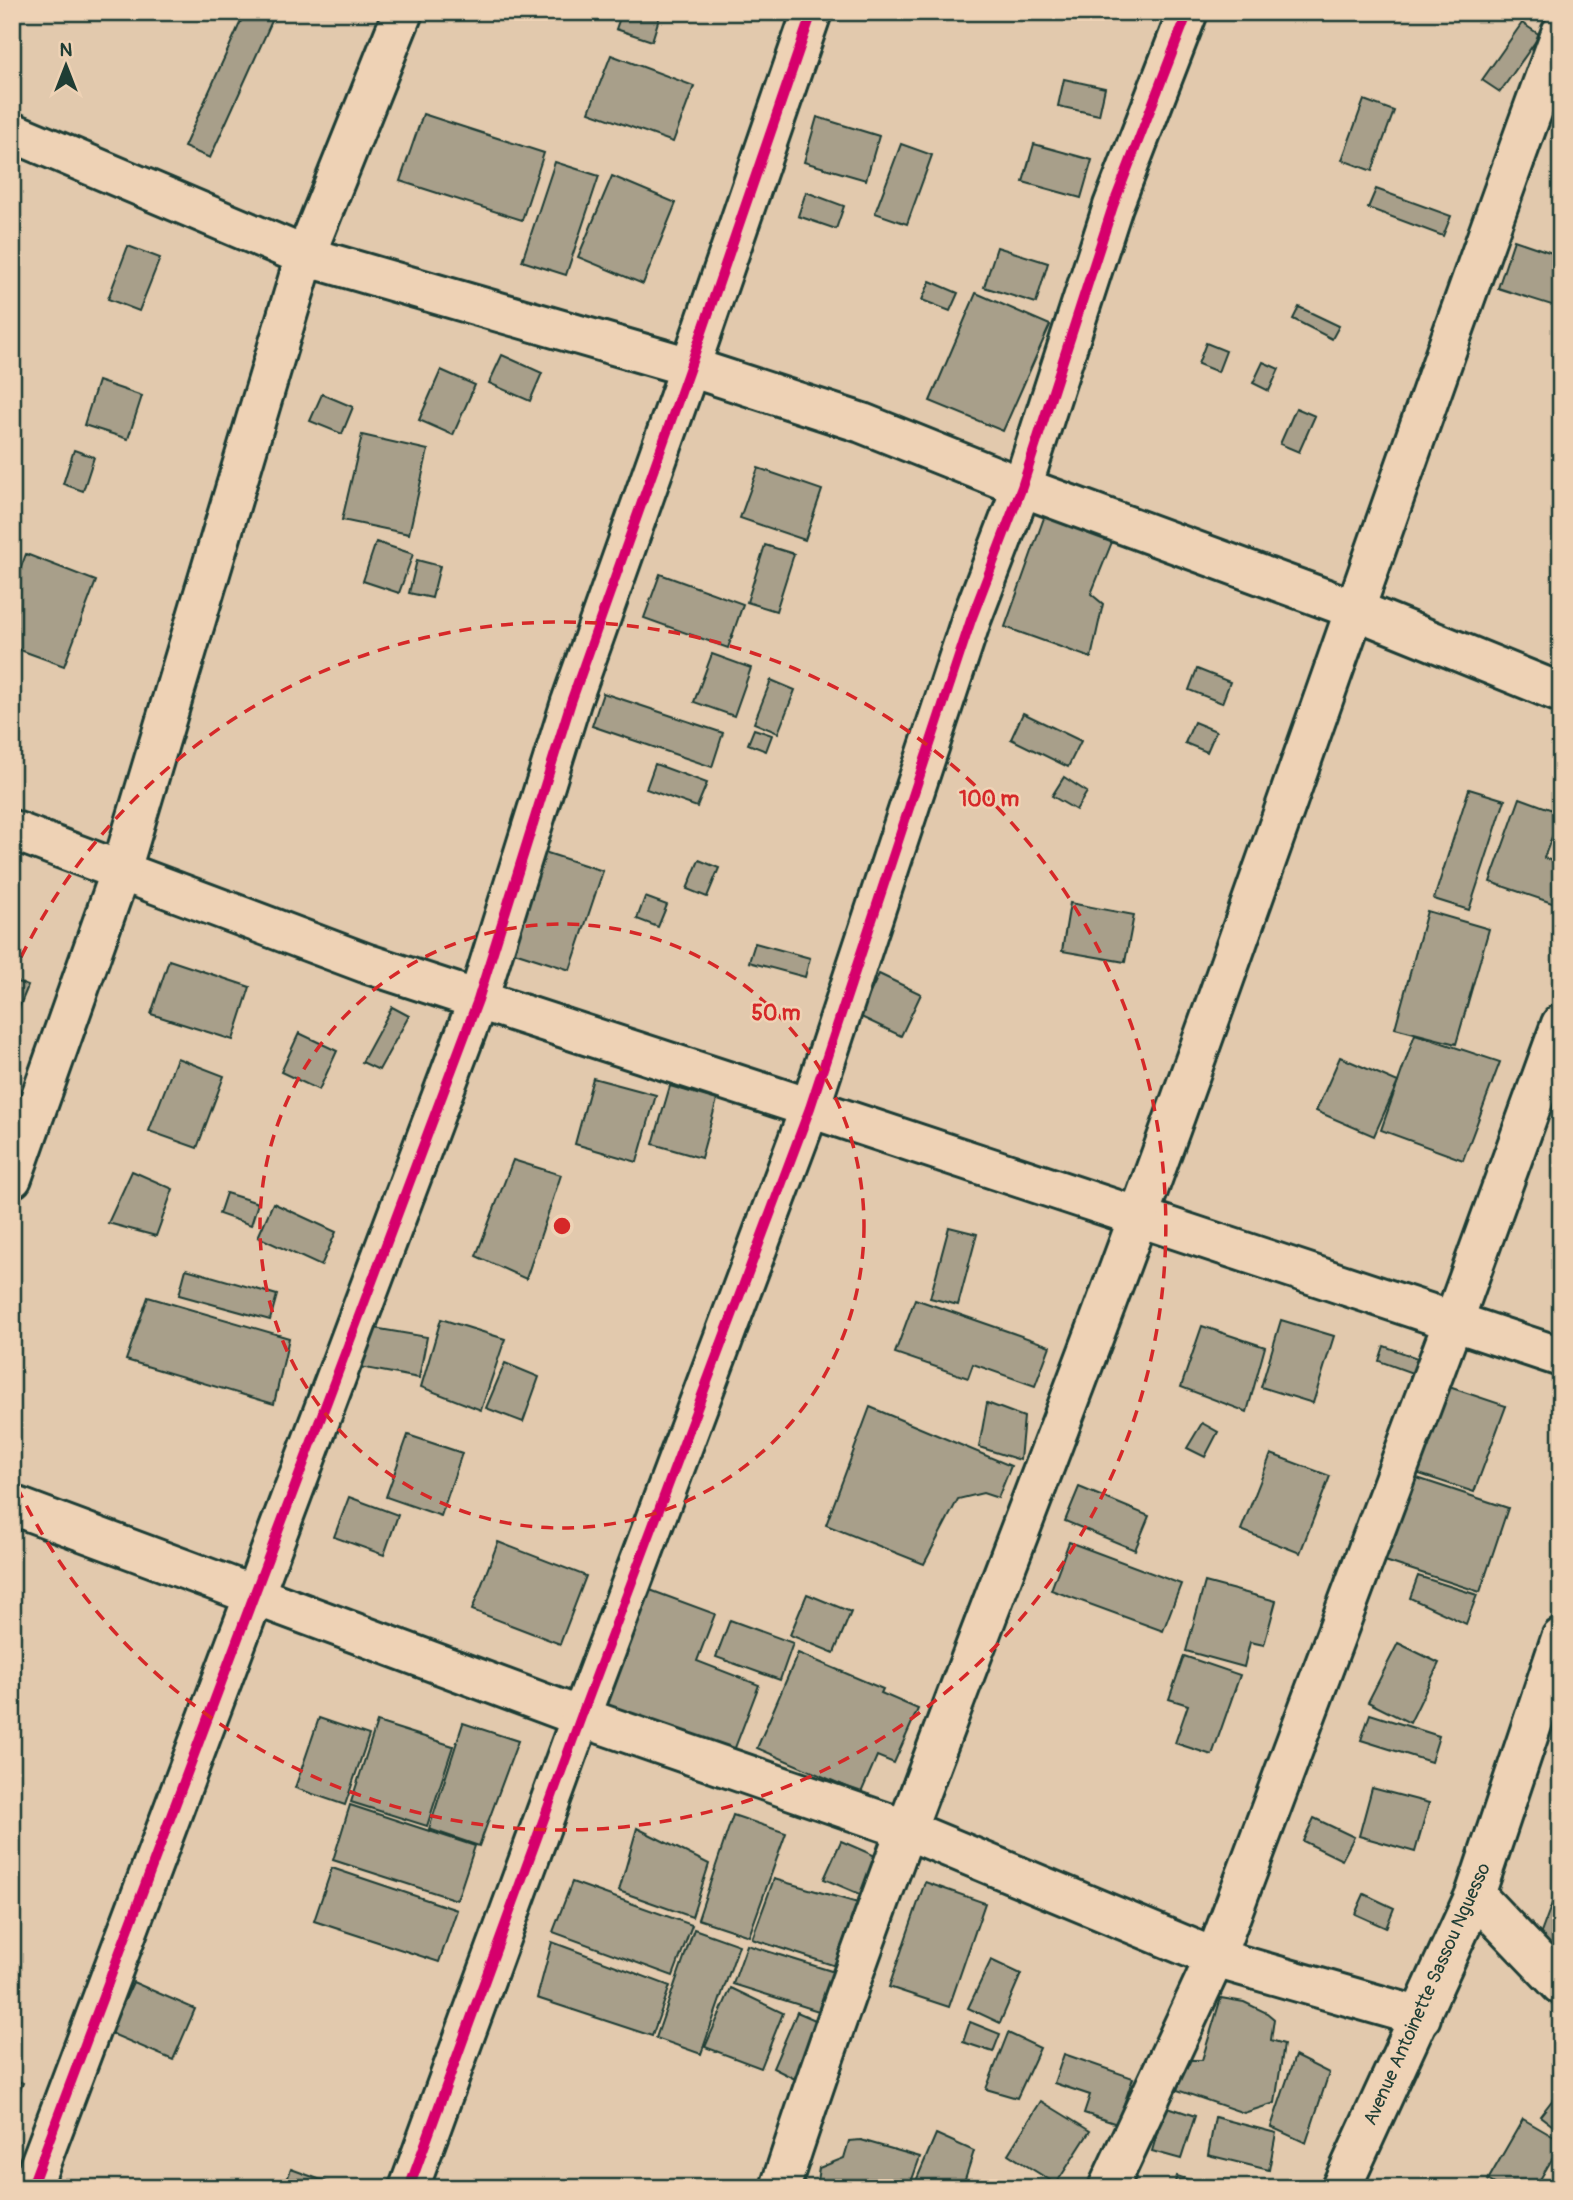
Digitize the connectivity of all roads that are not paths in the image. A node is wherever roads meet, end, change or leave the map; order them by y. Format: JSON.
{"nodes":[{"id":1,"x":404,"y":12,"type":"edge"},
{"id":2,"x":812,"y":12,"type":"edge"},
{"id":3,"x":1188,"y":12,"type":"edge"},
{"id":4,"x":1561,"y":33,"type":"edge"},
{"id":5,"x":12,"y":132,"type":"edge"},
{"id":6,"x":305,"y":256,"type":"junction"},
{"id":7,"x":691,"y":367,"type":"junction"},
{"id":8,"x":1022,"y":488,"type":"junction"},
{"id":9,"x":1356,"y":610,"type":"junction"},
{"id":10,"x":1561,"y":693,"type":"edge"},
{"id":11,"x":12,"y":830,"type":"edge"},
{"id":12,"x":121,"y":870,"type":"junction"},
{"id":13,"x":478,"y":1000,"type":"junction"},
{"id":14,"x":1561,"y":1024,"type":"edge"},
{"id":15,"x":810,"y":1108,"type":"junction"},
{"id":16,"x":12,"y":1178,"type":"edge"},
{"id":17,"x":1138,"y":1218,"type":"junction"},
{"id":18,"x":1453,"y":1322,"type":"junction"},
{"id":19,"x":1561,"y":1357,"type":"edge"},
{"id":20,"x":12,"y":1505,"type":"edge"},
{"id":21,"x":254,"y":1597,"type":"junction"},
{"id":22,"x":1561,"y":1639,"type":"edge"},
{"id":23,"x":581,"y":1717,"type":"junction"},
{"id":24,"x":905,"y":1829,"type":"junction"},
{"id":25,"x":1475,"y":1895,"type":"junction"},
{"id":26,"x":1215,"y":1958,"type":"junction"},
{"id":27,"x":1561,"y":1985,"type":"edge"},
{"id":28,"x":1421,"y":2017,"type":"junction"},
{"id":29,"x":31,"y":2188,"type":"edge"},
{"id":30,"x":408,"y":2188,"type":"edge"},
{"id":31,"x":780,"y":2188,"type":"edge"},
{"id":32,"x":1108,"y":2188,"type":"edge"},
{"id":33,"x":1341,"y":2188,"type":"edge"}],
"edges":[{"from":1,"to":6,"type":"street"},
{"from":2,"to":7,"type":"street"},
{"from":3,"to":8,"type":"street"},
{"from":4,"to":9,"type":"street"},
{"from":5,"to":6,"type":"street"},
{"from":6,"to":7,"type":"street"},
{"from":6,"to":12,"type":"street"},
{"from":7,"to":8,"type":"street"},
{"from":7,"to":13,"type":"street"},
{"from":8,"to":9,"type":"street"},
{"from":8,"to":15,"type":"street"},
{"from":9,"to":10,"type":"street"},
{"from":9,"to":17,"type":"street"},
{"from":11,"to":12,"type":"street"},
{"from":12,"to":13,"type":"street"},
{"from":12,"to":16,"type":"street"},
{"from":13,"to":15,"type":"street"},
{"from":13,"to":21,"type":"street"},
{"from":14,"to":18,"type":"street"},
{"from":15,"to":17,"type":"street"},
{"from":15,"to":23,"type":"street"},
{"from":17,"to":18,"type":"street"},
{"from":17,"to":24,"type":"street"},
{"from":18,"to":19,"type":"street"},
{"from":18,"to":26,"type":"street"},
{"from":20,"to":21,"type":"street"},
{"from":21,"to":23,"type":"street"},
{"from":21,"to":29,"type":"street"},
{"from":22,"to":25,"type":"street","name":"Avenue Antoinette Sassou Nguesso"},
{"from":23,"to":24,"type":"street"},
{"from":23,"to":30,"type":"street"},
{"from":24,"to":26,"type":"street"},
{"from":24,"to":31,"type":"street"},
{"from":25,"to":27,"type":"street"},
{"from":25,"to":28,"type":"street","name":"Avenue Antoinette Sassou Nguesso"},
{"from":26,"to":28,"type":"street"},
{"from":26,"to":32,"type":"street"},
{"from":28,"to":33,"type":"street","name":"Avenue Antoinette Sassou Nguesso"}]}
